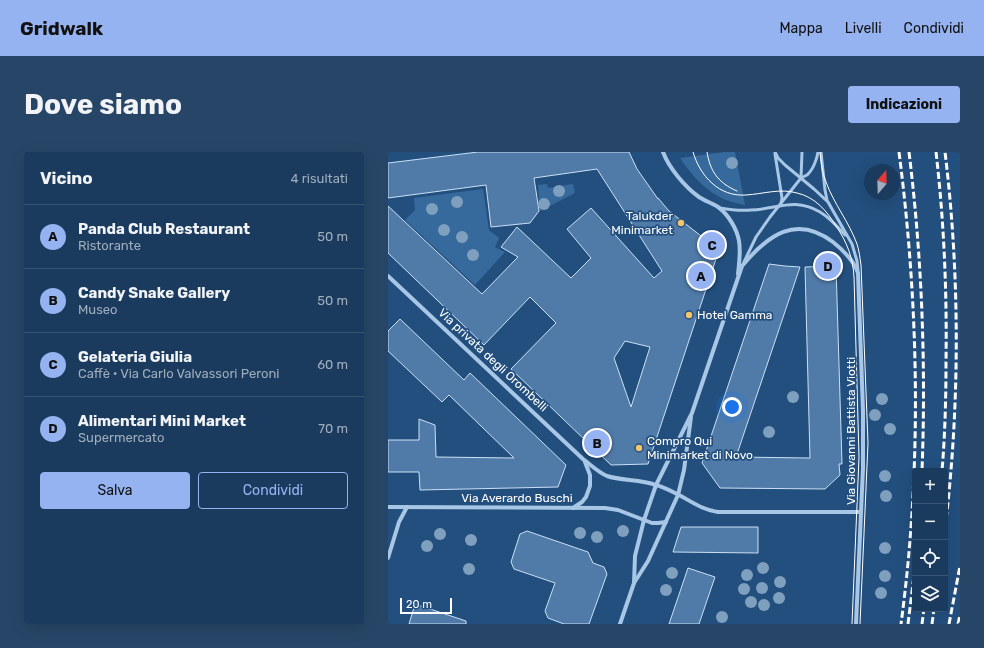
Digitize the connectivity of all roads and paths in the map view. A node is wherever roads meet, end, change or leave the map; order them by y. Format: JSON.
{"nodes":[{"id":1,"x":663,"y":152,"type":"edge"},
{"id":2,"x":775,"y":152,"type":"edge"},
{"id":3,"x":802,"y":152,"type":"edge"},
{"id":4,"x":819,"y":152,"type":"edge"},
{"id":5,"x":801,"y":178,"type":"junction"},
{"id":6,"x":828,"y":202,"type":"junction"},
{"id":7,"x":780,"y":205,"type":"junction"},
{"id":8,"x":718,"y":208,"type":"junction"},
{"id":9,"x":849,"y":239,"type":"junction"},
{"id":10,"x":742,"y":266,"type":"junction"},
{"id":11,"x":858,"y":273,"type":"junction"},
{"id":12,"x":388,"y":276,"type":"edge"},
{"id":13,"x":737,"y":283,"type":"junction"},
{"id":14,"x":692,"y":413,"type":"junction"},
{"id":15,"x":584,"y":460,"type":"junction"},
{"id":16,"x":656,"y":485,"type":"junction"},
{"id":17,"x":678,"y":495,"type":"junction"},
{"id":18,"x":388,"y":507,"type":"edge"},
{"id":19,"x":407,"y":507,"type":"junction"},
{"id":20,"x":572,"y":508,"type":"junction"},
{"id":21,"x":861,"y":512,"type":"junction"},
{"id":22,"x":644,"y":520,"type":"junction"},
{"id":23,"x":666,"y":522,"type":"junction"},
{"id":24,"x":388,"y":558,"type":"edge"},
{"id":25,"x":634,"y":583,"type":"junction"},
{"id":26,"x":620,"y":624,"type":"edge"},
{"id":27,"x":856,"y":624,"type":"edge"}],
"edges":[{"from":1,"to":8,"type":"street"},
{"from":2,"to":5,"type":"lane"},
{"from":2,"to":7,"type":"lane"},
{"from":3,"to":5,"type":"lane"},
{"from":4,"to":5,"type":"lane"},
{"from":4,"to":6,"type":"lane"},
{"from":5,"to":6,"type":"lane"},
{"from":5,"to":7,"type":"lane"},
{"from":6,"to":9,"type":"lane"},
{"from":7,"to":8,"type":"lane"},
{"from":7,"to":9,"type":"lane"},
{"from":7,"to":10,"type":"lane"},
{"from":8,"to":13,"type":"street"},
{"from":9,"to":11,"type":"lane","name":"Via Giovanni Battista Viotti"},
{"from":10,"to":11,"type":"street"},
{"from":10,"to":13,"type":"street"},
{"from":11,"to":21,"type":"street","name":"Via Giovanni Battista Viotti"},
{"from":12,"to":15,"type":"street","name":"Via privata degli Orombelli"},
{"from":13,"to":14,"type":"street"},
{"from":14,"to":16,"type":"street"},
{"from":14,"to":17,"type":"street"},
{"from":15,"to":16,"type":"street","name":"Via privata degli Orombelli"},
{"from":15,"to":20,"type":"street","name":"Via privata degli Orombelli"},
{"from":16,"to":17,"type":"street","name":"Via privata degli Orombelli"},
{"from":16,"to":22,"type":"street"},
{"from":17,"to":21,"type":"street"},
{"from":17,"to":23,"type":"street"},
{"from":18,"to":19,"type":"street","name":"Via Averardo Buschi"},
{"from":19,"to":20,"type":"street","name":"Via Averardo Buschi"},
{"from":19,"to":24,"type":"street"},
{"from":20,"to":22,"type":"street","name":"Via Averardo Buschi"},
{"from":21,"to":27,"type":"street","name":"Via Giovanni Battista Viotti"},
{"from":22,"to":23,"type":"street","name":"Via Averardo Buschi"},
{"from":22,"to":25,"type":"street"},
{"from":23,"to":25,"type":"street"},
{"from":25,"to":26,"type":"street"}]}
